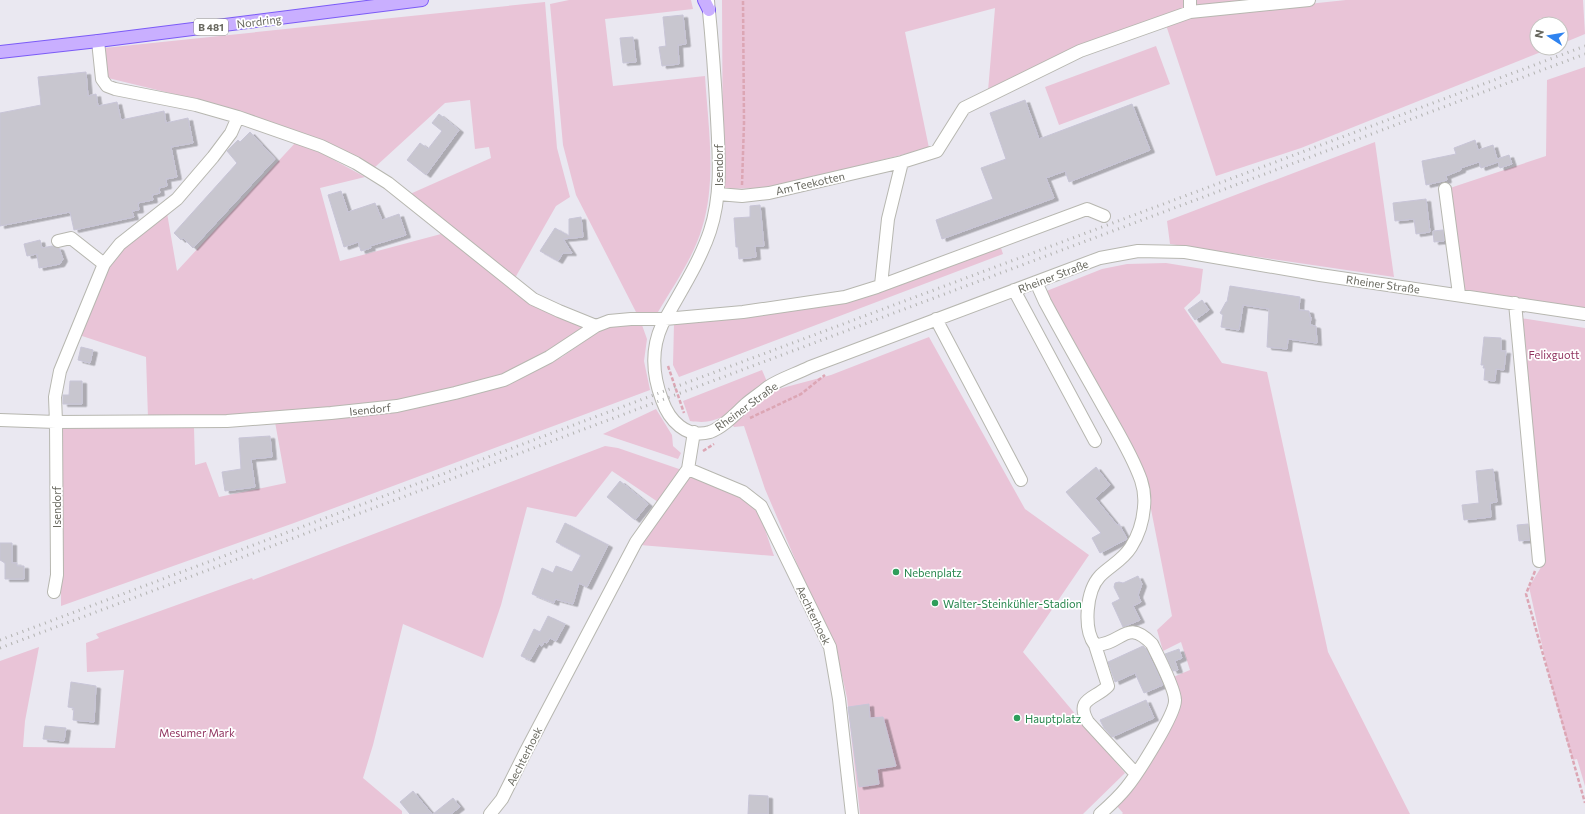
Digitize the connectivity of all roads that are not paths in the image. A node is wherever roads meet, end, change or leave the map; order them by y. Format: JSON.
{"nodes":[{"id":1,"x":422,"y":0,"type":"edge"},
{"id":2,"x":1190,"y":0,"type":"edge"},
{"id":3,"x":1309,"y":0,"type":"edge"},
{"id":4,"x":707,"y":3,"type":"edge"},
{"id":5,"x":1190,"y":12,"type":"junction"},
{"id":6,"x":98,"y":41,"type":"junction"},
{"id":7,"x":0,"y":52,"type":"edge"},
{"id":8,"x":238,"y":117,"type":"junction"},
{"id":9,"x":902,"y":162,"type":"junction"},
{"id":10,"x":1445,"y":189,"type":"dead end"},
{"id":11,"x":718,"y":194,"type":"junction"},
{"id":12,"x":1104,"y":216,"type":"dead end"},
{"id":13,"x":58,"y":241,"type":"dead end"},
{"id":14,"x":104,"y":264,"type":"junction"},
{"id":15,"x":1036,"y":282,"type":"junction"},
{"id":16,"x":881,"y":285,"type":"junction"},
{"id":17,"x":1014,"y":290,"type":"junction"},
{"id":18,"x":1459,"y":294,"type":"junction"},
{"id":19,"x":1515,"y":303,"type":"junction"},
{"id":20,"x":1585,"y":314,"type":"edge"},
{"id":21,"x":665,"y":319,"type":"junction"},
{"id":22,"x":936,"y":319,"type":"junction"},
{"id":23,"x":596,"y":326,"type":"junction"},
{"id":24,"x":0,"y":420,"type":"edge"},
{"id":25,"x":56,"y":422,"type":"junction"},
{"id":26,"x":694,"y":432,"type":"junction"},
{"id":27,"x":1095,"y":441,"type":"dead end"},
{"id":28,"x":688,"y":469,"type":"junction"},
{"id":29,"x":1022,"y":480,"type":"dead end"},
{"id":30,"x":1539,"y":562,"type":"road end"},
{"id":31,"x":54,"y":592,"type":"dead end"},
{"id":32,"x":1095,"y":645,"type":"junction"},
{"id":33,"x":1136,"y":774,"type":"junction"},
{"id":34,"x":490,"y":814,"type":"edge"},
{"id":35,"x":852,"y":814,"type":"edge"},
{"id":36,"x":1100,"y":814,"type":"edge"}],
"edges":[{"from":1,"to":6,"type":"main road","name":"Nordring","number":"B 481"},
{"from":2,"to":5,"type":"street"},
{"from":3,"to":5,"type":"street","name":"Am Teekotten"},
{"from":4,"to":11,"type":"street","name":"Isendorf"},
{"from":5,"to":9,"type":"street","name":"Am Teekotten"},
{"from":6,"to":7,"type":"main road","name":"Nordring","number":"B 481"},
{"from":6,"to":8,"type":"street"},
{"from":8,"to":14,"type":"street","name":"Isendorf"},
{"from":8,"to":23,"type":"street"},
{"from":9,"to":11,"type":"street","name":"Am Teekotten"},
{"from":9,"to":16,"type":"street"},
{"from":10,"to":18,"type":"street"},
{"from":11,"to":21,"type":"street","name":"Isendorf"},
{"from":12,"to":16,"type":"street"},
{"from":13,"to":14,"type":"street"},
{"from":14,"to":25,"type":"street","name":"Isendorf"},
{"from":15,"to":17,"type":"street","name":"Rheiner Straße"},
{"from":15,"to":18,"type":"street","name":"Rheiner Straße"},
{"from":15,"to":32,"type":"street"},
{"from":16,"to":21,"type":"street"},
{"from":17,"to":22,"type":"street","name":"Rheiner Straße"},
{"from":17,"to":27,"type":"street"},
{"from":18,"to":19,"type":"street","name":"Rheiner Straße"},
{"from":19,"to":20,"type":"street","name":"Rheiner Straße"},
{"from":19,"to":30,"type":"street"},
{"from":21,"to":23,"type":"street","name":"Isendorf"},
{"from":21,"to":26,"type":"street","name":"Isendorf"},
{"from":22,"to":26,"type":"street","name":"Rheiner Straße"},
{"from":22,"to":29,"type":"street"},
{"from":23,"to":25,"type":"street","name":"Isendorf"},
{"from":24,"to":25,"type":"street","name":"Isendorf"},
{"from":25,"to":31,"type":"street","name":"Isendorf"},
{"from":26,"to":28,"type":"street","name":"Aechterhoek"},
{"from":28,"to":34,"type":"street","name":"Aechterhoek"},
{"from":28,"to":35,"type":"street","name":"Aechterhoek"},
{"from":32,"to":33,"type":"street"},
{"from":32,"to":33,"type":"street"},
{"from":33,"to":36,"type":"street"}]}
